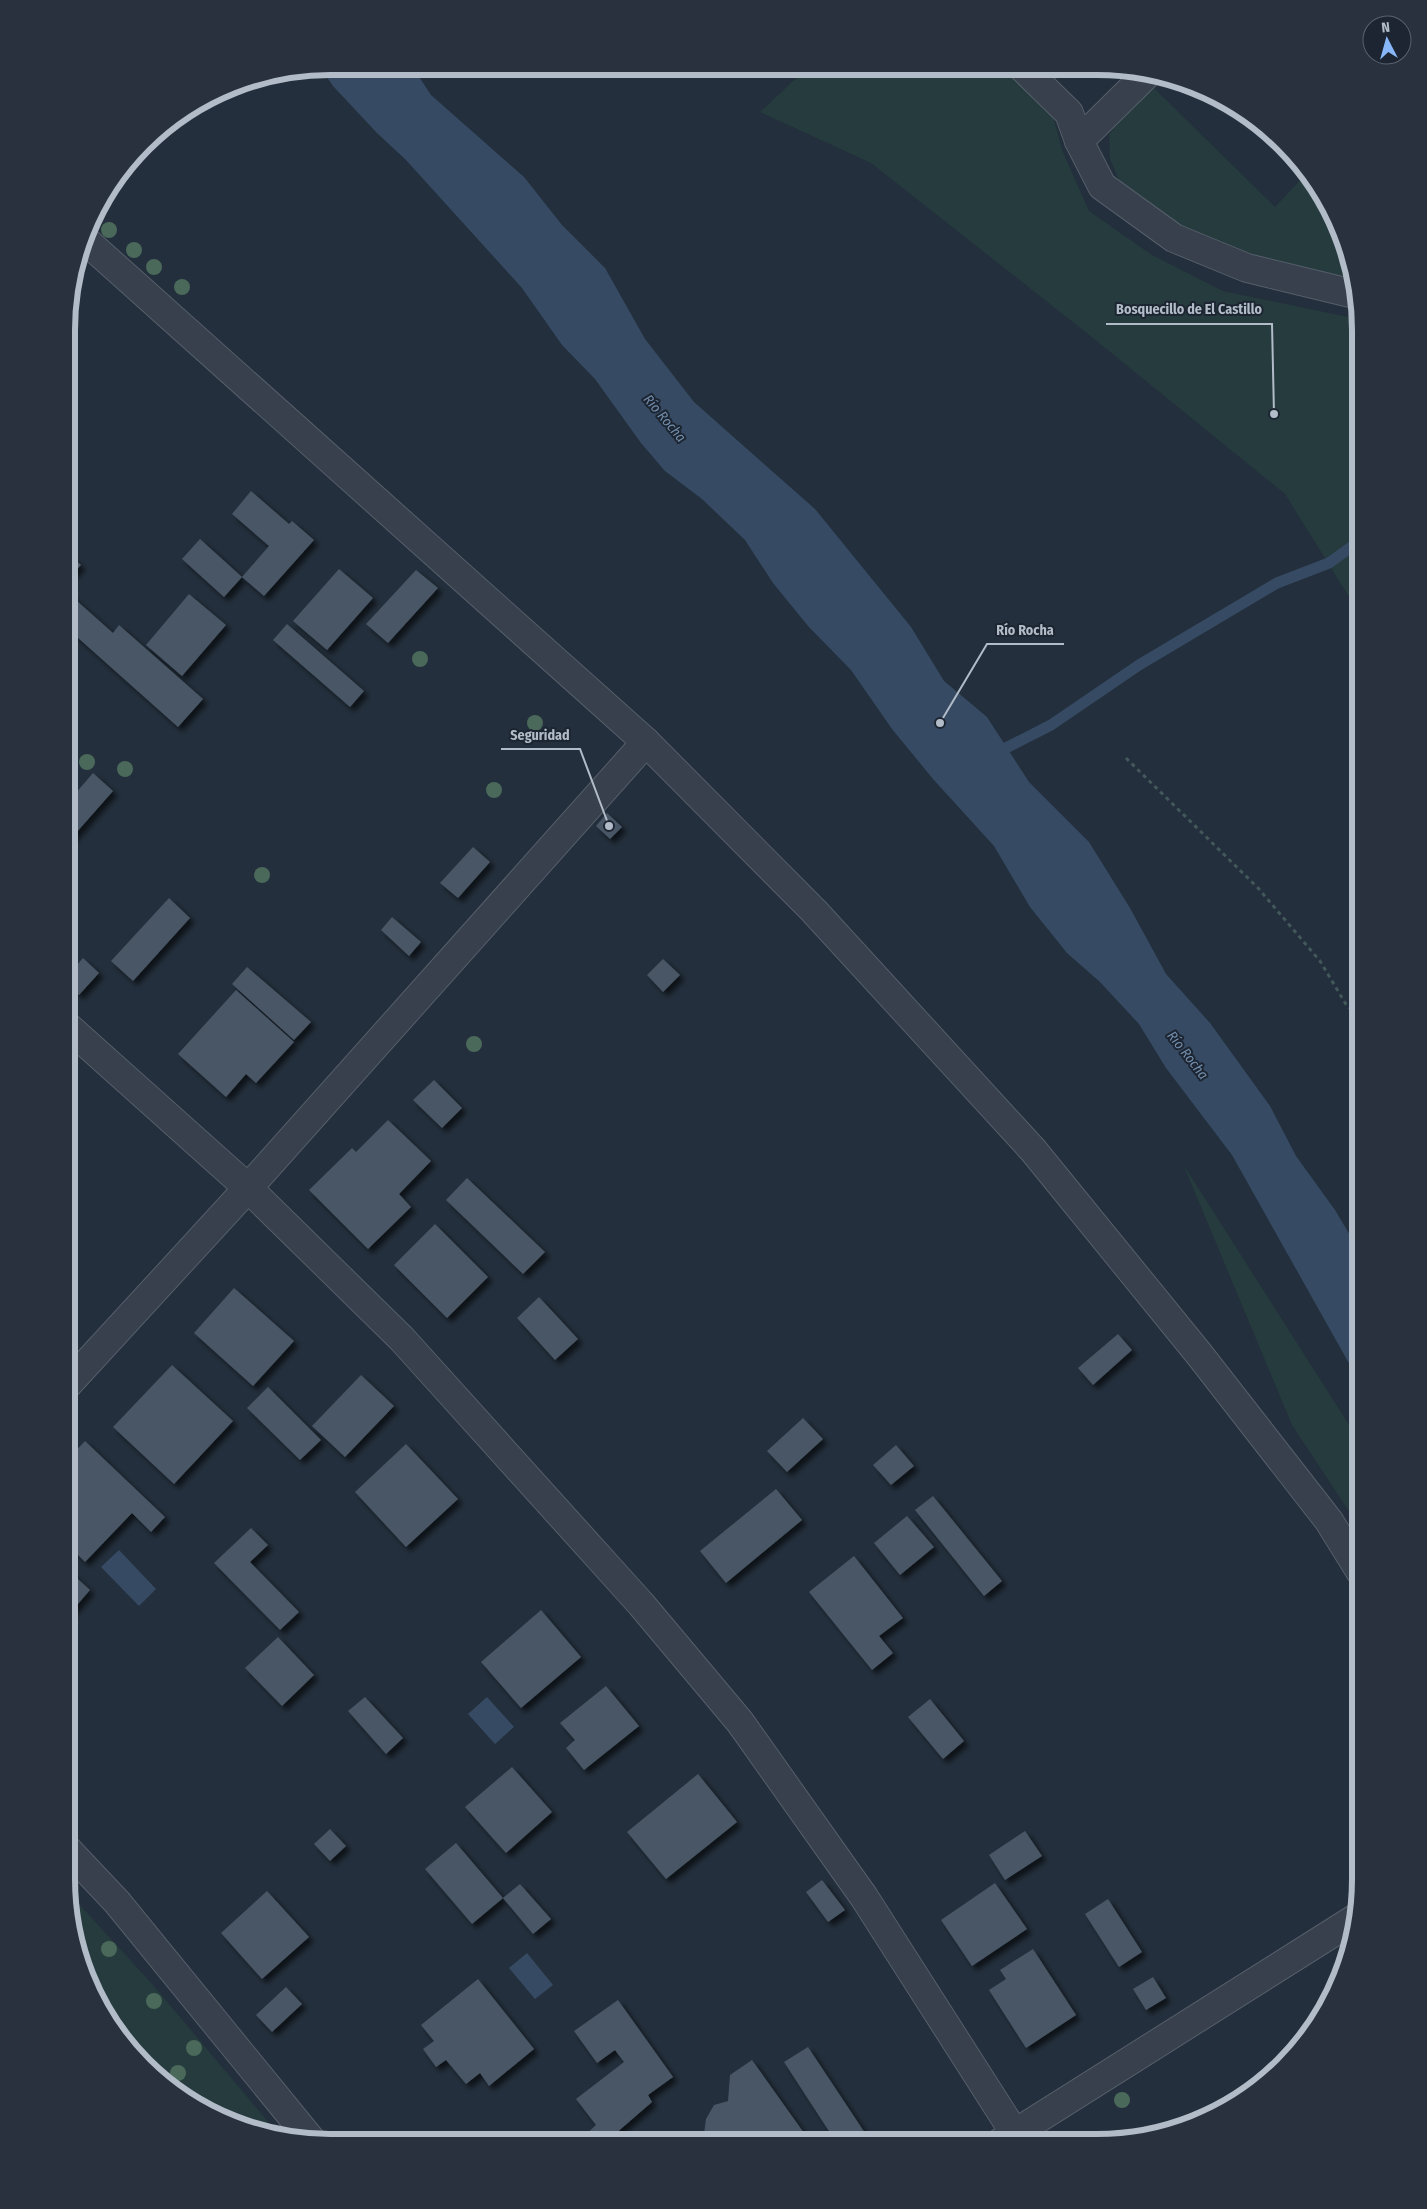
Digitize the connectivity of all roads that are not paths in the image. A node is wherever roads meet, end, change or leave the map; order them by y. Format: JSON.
{"nodes":[{"id":1,"x":1030,"y":75,"type":"edge"},
{"id":2,"x":1142,"y":79,"type":"edge"},
{"id":3,"x":1079,"y":141,"type":"junction"},
{"id":4,"x":90,"y":245,"type":"edge"},
{"id":5,"x":1349,"y":293,"type":"edge"},
{"id":6,"x":646,"y":742,"type":"junction"},
{"id":7,"x":75,"y":1032,"type":"edge"},
{"id":8,"x":248,"y":1188,"type":"junction"},
{"id":9,"x":75,"y":1376,"type":"edge"},
{"id":10,"x":1352,"y":1558,"type":"edge"},
{"id":11,"x":75,"y":1858,"type":"edge"},
{"id":12,"x":1348,"y":1923,"type":"edge"},
{"id":13,"x":305,"y":2132,"type":"edge"},
{"id":14,"x":1009,"y":2134,"type":"edge"},
{"id":15,"x":1022,"y":2134,"type":"edge"}],
"edges":[{"from":1,"to":3,"type":"street"},
{"from":2,"to":3,"type":"street"},
{"from":3,"to":5,"type":"street"},
{"from":4,"to":6,"type":"street"},
{"from":6,"to":8,"type":"street"},
{"from":6,"to":10,"type":"street"},
{"from":7,"to":8,"type":"street"},
{"from":8,"to":9,"type":"street"},
{"from":8,"to":14,"type":"street"},
{"from":11,"to":13,"type":"street"},
{"from":12,"to":15,"type":"street"}]}
